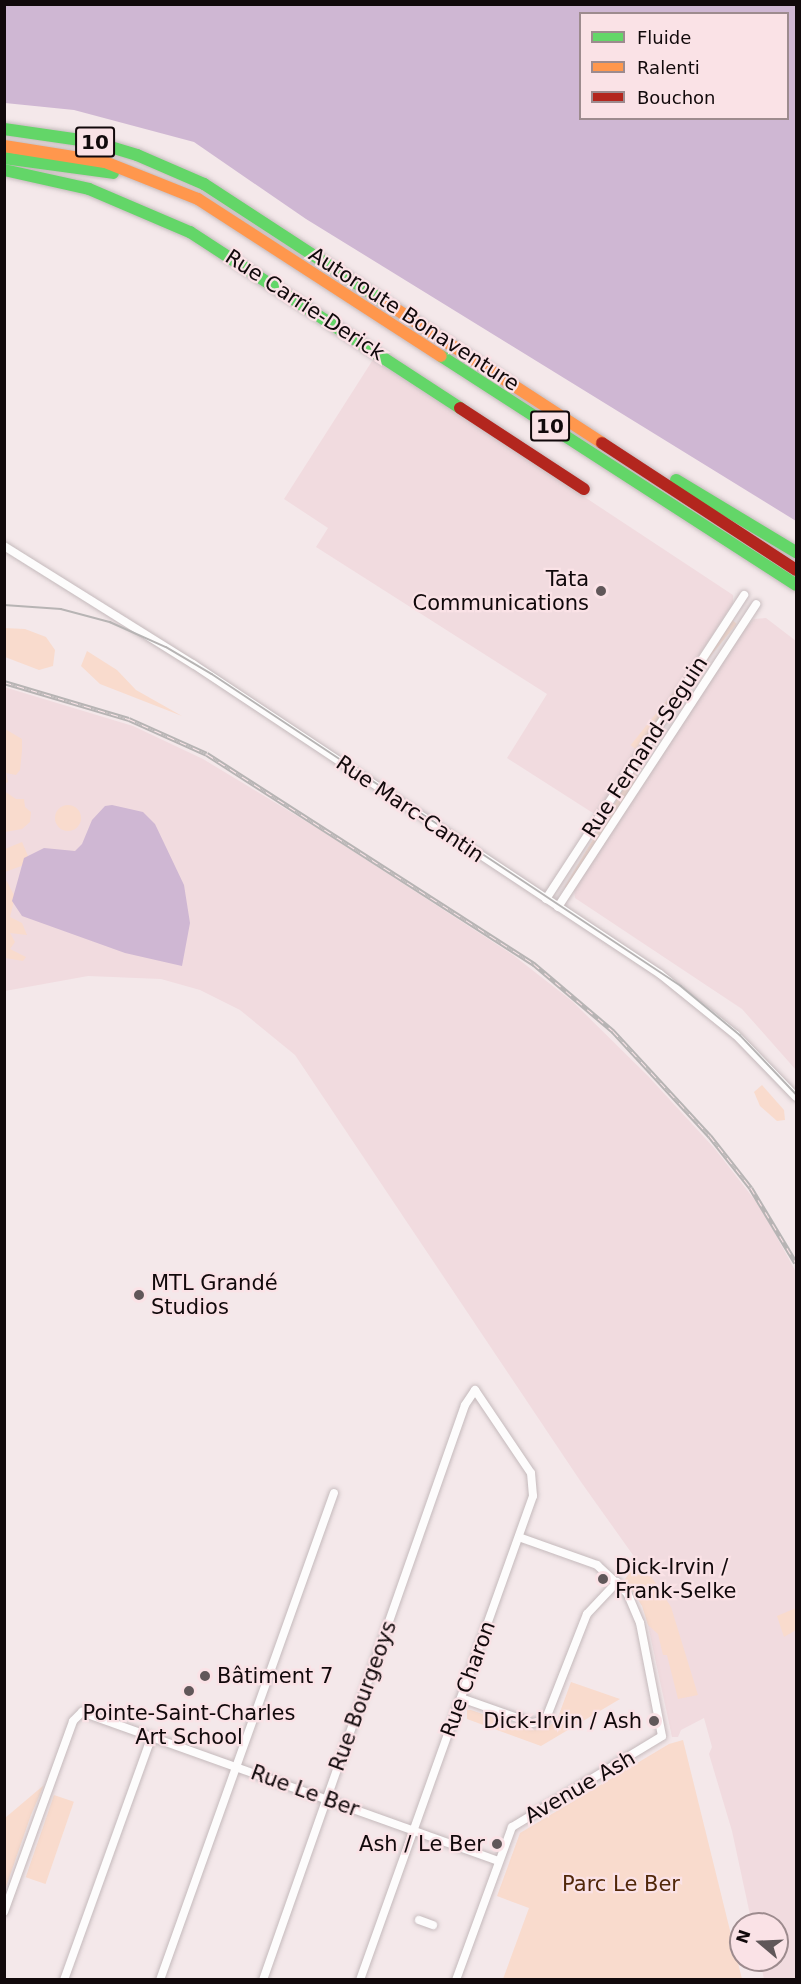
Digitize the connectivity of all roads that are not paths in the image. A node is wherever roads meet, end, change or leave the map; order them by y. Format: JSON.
{"nodes":[{"id":1,"x":4,"y":129,"type":"edge"},
{"id":2,"x":4,"y":146,"type":"edge"},
{"id":3,"x":4,"y":158,"type":"edge"},
{"id":4,"x":4,"y":170,"type":"edge"},
{"id":5,"x":214,"y":209,"type":"junction"},
{"id":6,"x":624,"y":455,"type":"junction"},
{"id":7,"x":584,"y":489,"type":"dead end"},
{"id":8,"x":4,"y":546,"type":"edge"},
{"id":9,"x":796,"y":552,"type":"edge"},
{"id":10,"x":796,"y":570,"type":"edge"},
{"id":11,"x":796,"y":585,"type":"edge"},
{"id":12,"x":744,"y":596,"type":"dead end"},
{"id":13,"x":756,"y":604,"type":"dead end"},
{"id":14,"x":546,"y":899,"type":"junction"},
{"id":15,"x":558,"y":907,"type":"junction"},
{"id":16,"x":796,"y":1097,"type":"edge"},
{"id":17,"x":475,"y":1390,"type":"joint"},
{"id":18,"x":334,"y":1493,"type":"dead end"},
{"id":19,"x":519,"y":1537,"type":"junction"},
{"id":20,"x":617,"y":1582,"type":"junction"},
{"id":21,"x":461,"y":1698,"type":"junction"},
{"id":22,"x":152,"y":1736,"type":"junction"},
{"id":23,"x":237,"y":1767,"type":"junction"},
{"id":24,"x":326,"y":1798,"type":"junction"},
{"id":25,"x":414,"y":1830,"type":"junction"},
{"id":26,"x":498,"y":1861,"type":"junction"},
{"id":27,"x":4,"y":1912,"type":"edge"},
{"id":28,"x":419,"y":1920,"type":"dead end"},
{"id":29,"x":433,"y":1925,"type":"dead end"},
{"id":30,"x":64,"y":1980,"type":"edge"},
{"id":31,"x":160,"y":1980,"type":"edge"},
{"id":32,"x":263,"y":1980,"type":"edge"},
{"id":33,"x":360,"y":1980,"type":"edge"},
{"id":34,"x":456,"y":1980,"type":"edge"}],
"edges":[{"from":1,"to":6,"type":"main road","name":"Autoroute Bonaventure","number":"10"},
{"from":2,"to":5,"type":"main road","name":"Autoroute Bonaventure","number":"10"},
{"from":3,"to":5,"type":"main road"},
{"from":4,"to":7,"type":"main road","name":"Rue Carrie-Derick"},
{"from":5,"to":11,"type":"main road","name":"Autoroute Bonaventure","number":"10"},
{"from":6,"to":9,"type":"main road"},
{"from":6,"to":10,"type":"main road","name":"Autoroute Bonaventure","number":"10"},
{"from":8,"to":14,"type":"street","name":"Rue Marc-Cantin"},
{"from":12,"to":14,"type":"street","name":"Rue Fernand-Seguin"},
{"from":13,"to":15,"type":"street","name":"Rue Fernand-Seguin"},
{"from":14,"to":15,"type":"street","name":"Rue Marc-Cantin"},
{"from":15,"to":16,"type":"street","name":"Rue Marc-Cantin"},
{"from":17,"to":19,"type":"street","name":"Rue Charon"},
{"from":17,"to":24,"type":"street","name":"Rue Bourgeoys"},
{"from":18,"to":23,"type":"street"},
{"from":19,"to":20,"type":"street"},
{"from":19,"to":21,"type":"street","name":"Rue Charon"},
{"from":20,"to":21,"type":"street"},
{"from":20,"to":26,"type":"street","name":"Avenue Ash"},
{"from":21,"to":25,"type":"street","name":"Rue Charon"},
{"from":22,"to":23,"type":"street","name":"Rue Le Ber"},
{"from":22,"to":27,"type":"street","name":"Rue Le Ber"},
{"from":22,"to":30,"type":"street"},
{"from":23,"to":24,"type":"street","name":"Rue Le Ber"},
{"from":23,"to":31,"type":"street"},
{"from":24,"to":25,"type":"street","name":"Rue Le Ber"},
{"from":24,"to":32,"type":"street","name":"Rue Bourgeoys"},
{"from":25,"to":26,"type":"street","name":"Rue Le Ber"},
{"from":25,"to":33,"type":"street","name":"Rue Charon"},
{"from":26,"to":34,"type":"street","name":"Avenue Ash"},
{"from":28,"to":29,"type":"street"}]}
